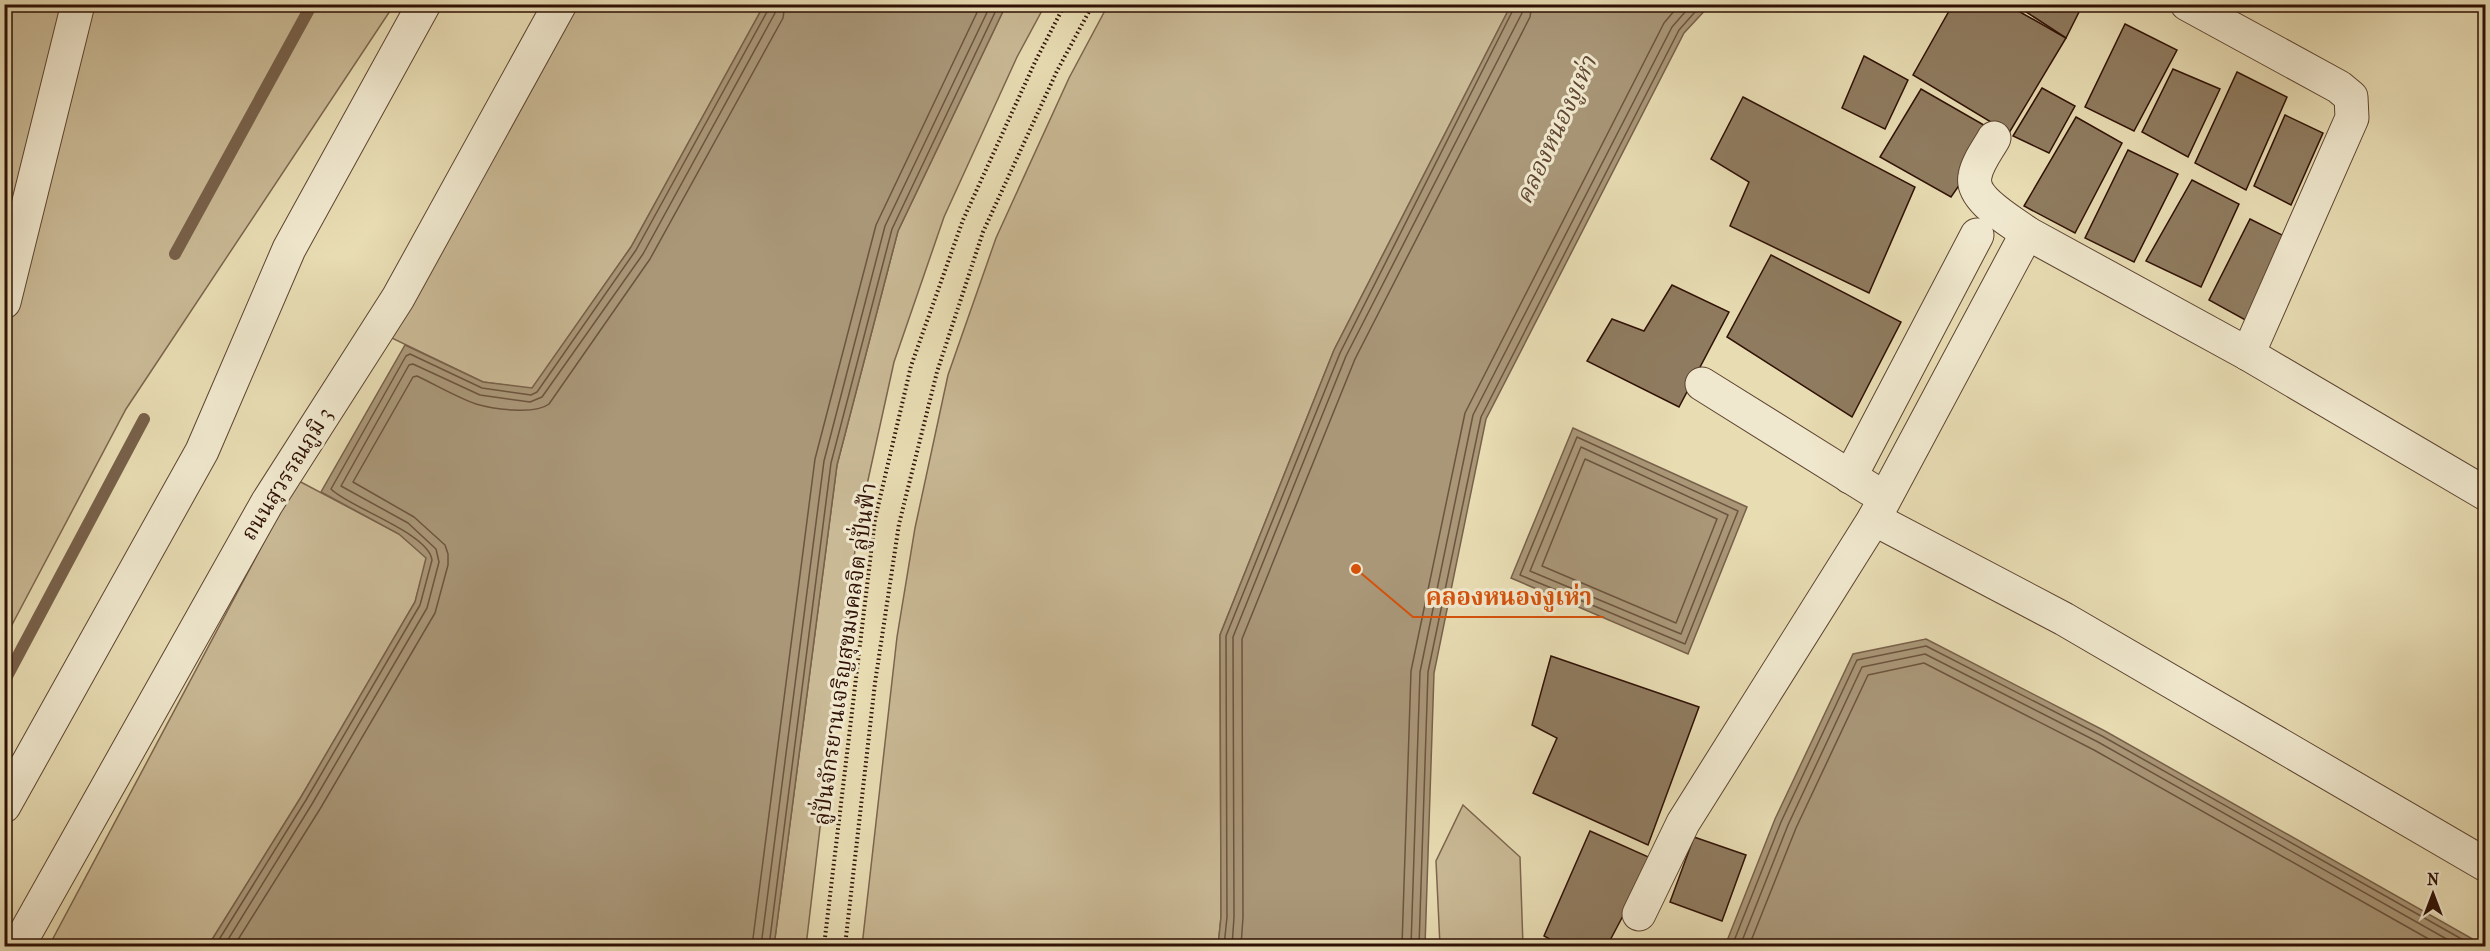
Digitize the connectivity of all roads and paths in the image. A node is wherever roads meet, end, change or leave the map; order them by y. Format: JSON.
{"nodes":[{"id":1,"x":78,"y":4,"type":"edge"},
{"id":2,"x":424,"y":4,"type":"edge"},
{"id":3,"x":560,"y":4,"type":"edge"},
{"id":4,"x":1065,"y":4,"type":"edge"},
{"id":5,"x":1093,"y":4,"type":"edge"},
{"id":6,"x":2187,"y":4,"type":"edge"},
{"id":7,"x":1994,"y":138,"type":"dead end"},
{"id":8,"x":2027,"y":233,"type":"junction"},
{"id":9,"x":1977,"y":235,"type":"dead end"},
{"id":10,"x":4,"y":302,"type":"edge"},
{"id":11,"x":2248,"y":354,"type":"junction"},
{"id":12,"x":1702,"y":384,"type":"dead end"},
{"id":13,"x":1850,"y":477,"type":"junction"},
{"id":14,"x":2486,"y":495,"type":"edge"},
{"id":15,"x":1879,"y":508,"type":"junction"},
{"id":16,"x":4,"y":806,"type":"edge"},
{"id":17,"x":2486,"y":865,"type":"edge"},
{"id":18,"x":1639,"y":914,"type":"dead end"},
{"id":19,"x":18,"y":946,"type":"edge"},
{"id":20,"x":824,"y":946,"type":"edge"},
{"id":21,"x":845,"y":946,"type":"edge"}],
"edges":[{"from":1,"to":10,"type":"street"},
{"from":2,"to":16,"type":"street"},
{"from":3,"to":19,"type":"street","name":"ถนนสุวรรณภูมิ 3"},
{"from":4,"to":20,"type":"path","name":"ลู่ปั่นจักรยานเจริญสุขมงคลจิต ลู่ปั่นฟ้า"},
{"from":5,"to":21,"type":"path"},
{"from":6,"to":11,"type":"street"},
{"from":7,"to":8,"type":"street"},
{"from":8,"to":11,"type":"street"},
{"from":8,"to":15,"type":"street"},
{"from":9,"to":13,"type":"street"},
{"from":11,"to":14,"type":"street"},
{"from":12,"to":13,"type":"street"},
{"from":13,"to":15,"type":"street"},
{"from":15,"to":17,"type":"street"},
{"from":15,"to":18,"type":"street"}]}
